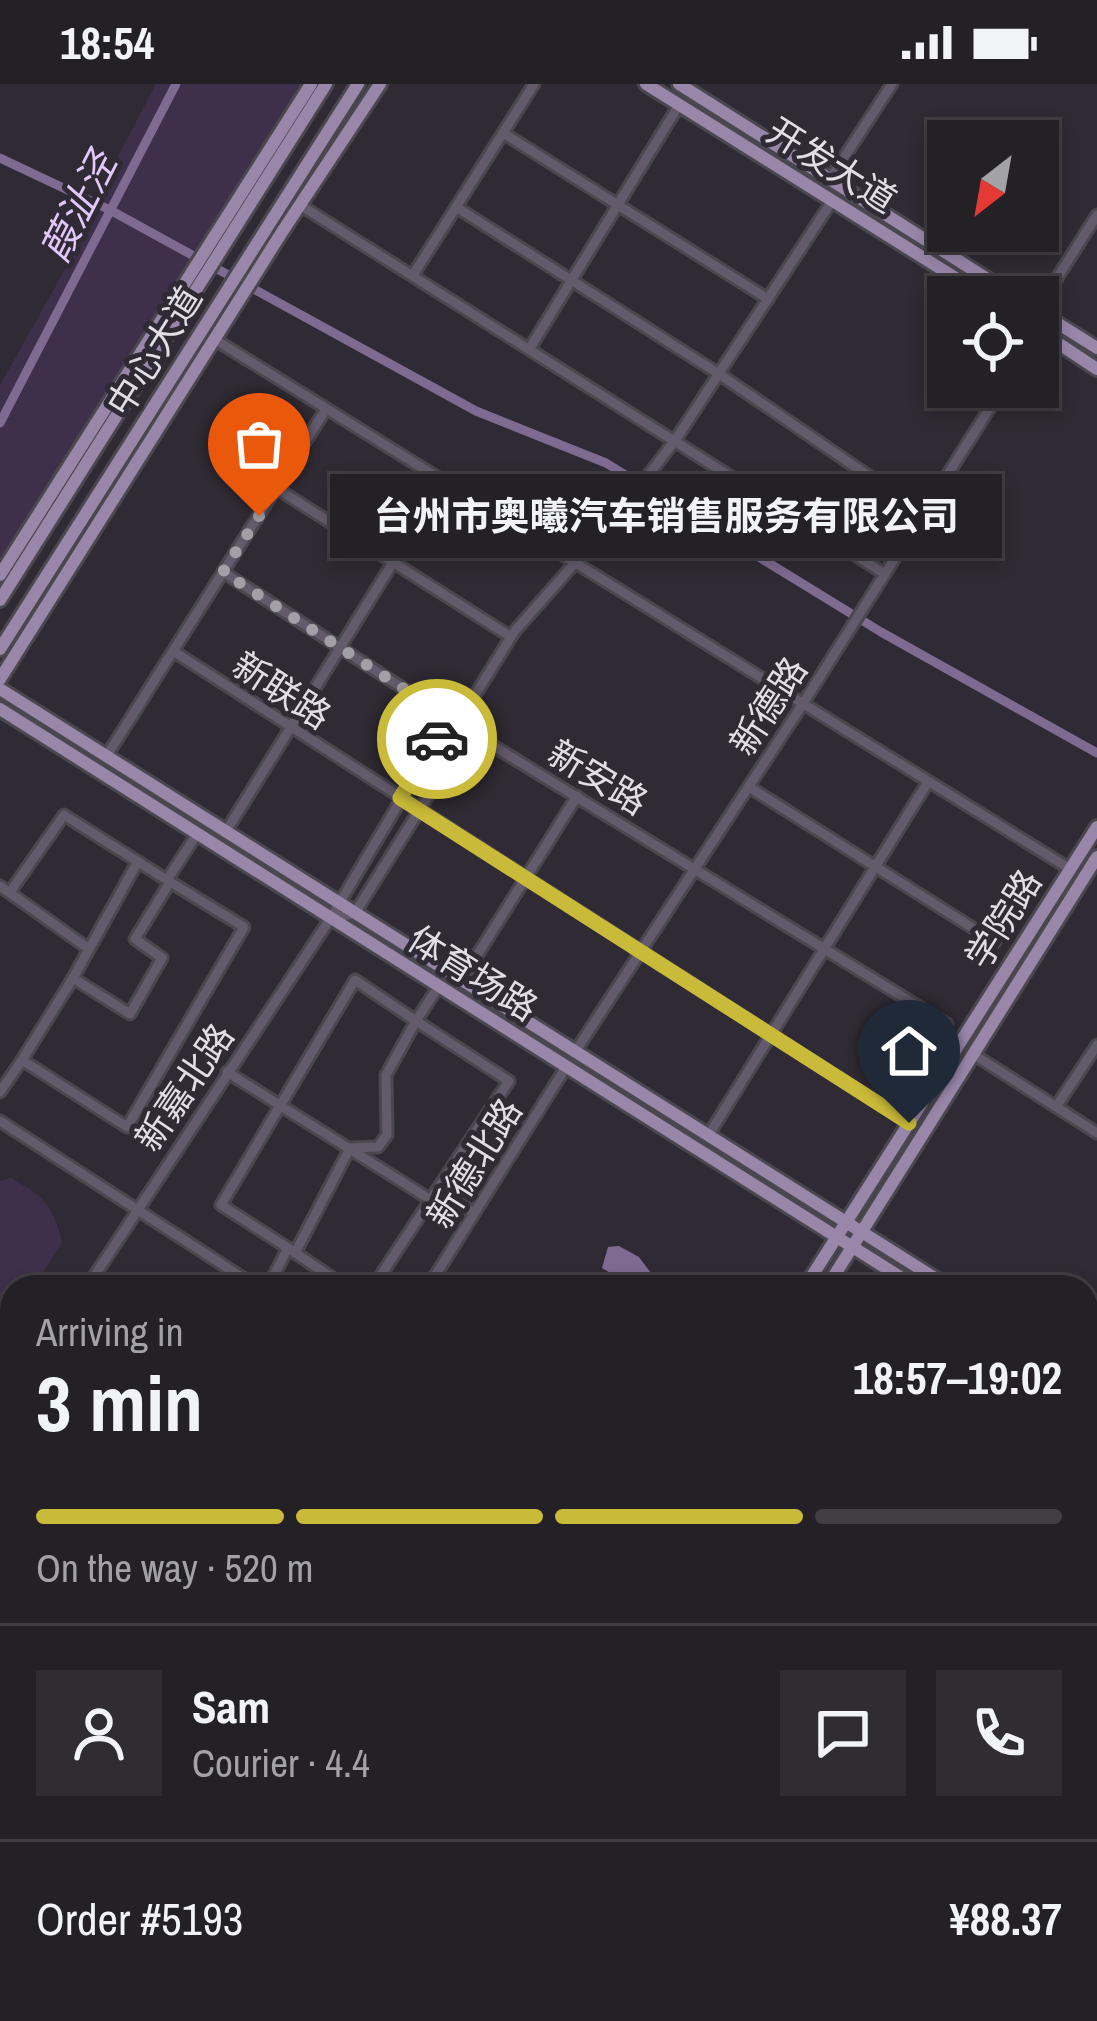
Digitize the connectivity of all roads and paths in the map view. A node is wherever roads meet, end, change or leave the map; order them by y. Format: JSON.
{"nodes":[{"id":1,"x":326,"y":84,"type":"edge"},
{"id":2,"x":358,"y":84,"type":"edge"},
{"id":3,"x":380,"y":84,"type":"edge"},
{"id":4,"x":534,"y":84,"type":"edge"},
{"id":5,"x":646,"y":84,"type":"edge"},
{"id":6,"x":679,"y":84,"type":"edge"},
{"id":7,"x":892,"y":84,"type":"edge"},
{"id":8,"x":310,"y":86,"type":"edge"},
{"id":9,"x":679,"y":105,"type":"junction"},
{"id":10,"x":304,"y":118,"type":"junction"},
{"id":11,"x":354,"y":123,"type":"junction"},
{"id":12,"x":503,"y":133,"type":"junction"},
{"id":13,"x":319,"y":146,"type":"junction"},
{"id":14,"x":830,"y":179,"type":"junction"},
{"id":15,"x":832,"y":202,"type":"junction"},
{"id":16,"x":300,"y":205,"type":"junction"},
{"id":17,"x":618,"y":205,"type":"junction"},
{"id":18,"x":456,"y":207,"type":"junction"},
{"id":19,"x":1097,"y":214,"type":"edge"},
{"id":20,"x":219,"y":242,"type":"junction"},
{"id":21,"x":255,"y":261,"type":"junction"},
{"id":22,"x":202,"y":270,"type":"junction"},
{"id":23,"x":413,"y":275,"type":"junction"},
{"id":24,"x":952,"y":276,"type":"edge"},
{"id":25,"x":983,"y":276,"type":"edge"},
{"id":26,"x":1059,"y":276,"type":"edge"},
{"id":27,"x":572,"y":280,"type":"junction"},
{"id":28,"x":237,"y":290,"type":"junction"},
{"id":29,"x":768,"y":299,"type":"junction"},
{"id":30,"x":1059,"y":324,"type":"edge"},
{"id":31,"x":214,"y":340,"type":"junction"},
{"id":32,"x":1059,"y":344,"type":"edge"},
{"id":33,"x":159,"y":348,"type":"junction"},
{"id":34,"x":530,"y":348,"type":"junction"},
{"id":35,"x":1097,"y":348,"type":"edge"},
{"id":36,"x":189,"y":353,"type":"junction"},
{"id":37,"x":139,"y":358,"type":"junction"},
{"id":38,"x":1097,"y":369,"type":"edge"},
{"id":39,"x":719,"y":374,"type":"junction"},
{"id":40,"x":184,"y":388,"type":"junction"},
{"id":41,"x":990,"y":408,"type":"edge"},
{"id":42,"x":326,"y":409,"type":"junction"},
{"id":43,"x":676,"y":439,"type":"junction"},
{"id":44,"x":443,"y":482,"type":"junction"},
{"id":45,"x":59,"y":485,"type":"junction"},
{"id":46,"x":276,"y":488,"type":"junction"},
{"id":47,"x":55,"y":513,"type":"junction"},
{"id":48,"x":923,"y":513,"type":"junction"},
{"id":49,"x":101,"y":520,"type":"junction"},
{"id":50,"x":80,"y":525,"type":"junction"},
{"id":51,"x":393,"y":562,"type":"junction"},
{"id":52,"x":575,"y":563,"type":"junction"},
{"id":53,"x":223,"y":572,"type":"junction"},
{"id":54,"x":885,"y":574,"type":"junction"},
{"id":55,"x":0,"y":575,"type":"edge"},
{"id":56,"x":0,"y":600,"type":"edge"},
{"id":57,"x":512,"y":637,"type":"junction"},
{"id":58,"x":340,"y":647,"type":"junction"},
{"id":59,"x":0,"y":649,"type":"edge"},
{"id":60,"x":173,"y":652,"type":"junction"},
{"id":61,"x":0,"y":679,"type":"edge"},
{"id":62,"x":0,"y":689,"type":"edge"},
{"id":63,"x":802,"y":705,"type":"junction"},
{"id":64,"x":0,"y":709,"type":"edge"},
{"id":65,"x":464,"y":713,"type":"junction"},
{"id":66,"x":449,"y":718,"type":"junction"},
{"id":67,"x":290,"y":728,"type":"junction"},
{"id":68,"x":469,"y":731,"type":"junction"},
{"id":69,"x":106,"y":758,"type":"junction"},
{"id":70,"x":928,"y":782,"type":"junction"},
{"id":71,"x":748,"y":787,"type":"junction"},
{"id":72,"x":577,"y":796,"type":"junction"},
{"id":73,"x":400,"y":798,"type":"junction"},
{"id":74,"x":419,"y":810,"type":"junction"},
{"id":75,"x":1097,"y":827,"type":"edge"},
{"id":76,"x":225,"y":833,"type":"junction"},
{"id":77,"x":197,"y":835,"type":"junction"},
{"id":78,"x":1097,"y":856,"type":"edge"},
{"id":79,"x":137,"y":863,"type":"junction"},
{"id":80,"x":696,"y":867,"type":"junction"},
{"id":81,"x":875,"y":867,"type":"junction"},
{"id":82,"x":1070,"y":869,"type":"junction"},
{"id":83,"x":526,"y":878,"type":"junction"},
{"id":84,"x":168,"y":881,"type":"junction"},
{"id":85,"x":5,"y":889,"type":"edge"},
{"id":86,"x":337,"y":902,"type":"junction"},
{"id":87,"x":355,"y":913,"type":"junction"},
{"id":88,"x":330,"y":919,"type":"junction"},
{"id":89,"x":994,"y":942,"type":"dead end"},
{"id":90,"x":825,"y":948,"type":"junction"},
{"id":91,"x":88,"y":949,"type":"junction"},
{"id":92,"x":641,"y":951,"type":"junction"},
{"id":93,"x":73,"y":978,"type":"junction"},
{"id":94,"x":461,"y":981,"type":"junction"},
{"id":95,"x":438,"y":987,"type":"junction"},
{"id":96,"x":416,"y":1022,"type":"junction"},
{"id":97,"x":947,"y":1024,"type":"dead end"},
{"id":98,"x":771,"y":1034,"type":"junction"},
{"id":99,"x":1097,"y":1045,"type":"edge"},
{"id":100,"x":575,"y":1052,"type":"junction"},
{"id":101,"x":973,"y":1054,"type":"junction"},
{"id":102,"x":22,"y":1060,"type":"junction"},
{"id":103,"x":566,"y":1067,"type":"junction"},
{"id":104,"x":227,"y":1072,"type":"junction"},
{"id":105,"x":0,"y":1092,"type":"edge"},
{"id":106,"x":280,"y":1104,"type":"junction"},
{"id":107,"x":1056,"y":1107,"type":"junction"},
{"id":108,"x":0,"y":1120,"type":"edge"},
{"id":109,"x":909,"y":1123,"type":"junction"},
{"id":110,"x":1097,"y":1133,"type":"edge"},
{"id":111,"x":708,"y":1136,"type":"junction"},
{"id":112,"x":350,"y":1148,"type":"junction"},
{"id":113,"x":434,"y":1195,"type":"junction"},
{"id":114,"x":135,"y":1208,"type":"junction"},
{"id":115,"x":474,"y":1214,"type":"junction"},
{"id":116,"x":846,"y":1222,"type":"junction"},
{"id":117,"x":861,"y":1232,"type":"junction"},
{"id":118,"x":836,"y":1239,"type":"junction"},
{"id":119,"x":852,"y":1247,"type":"junction"},
{"id":120,"x":292,"y":1250,"type":"junction"},
{"id":121,"x":94,"y":1275,"type":"edge"},
{"id":122,"x":238,"y":1275,"type":"edge"},
{"id":123,"x":276,"y":1275,"type":"edge"},
{"id":124,"x":328,"y":1275,"type":"edge"},
{"id":125,"x":381,"y":1275,"type":"edge"},
{"id":126,"x":436,"y":1275,"type":"edge"},
{"id":127,"x":814,"y":1275,"type":"edge"},
{"id":128,"x":834,"y":1275,"type":"edge"},
{"id":129,"x":897,"y":1275,"type":"edge"},
{"id":130,"x":930,"y":1275,"type":"edge"}],
"edges":[{"from":1,"to":10,"type":"main road","name":"中心大道"},
{"from":2,"to":13,"type":"main road","name":"中心大道"},
{"from":3,"to":11,"type":"main road"},
{"from":4,"to":12,"type":"street"},
{"from":5,"to":9,"type":"main road","name":"开发大道"},
{"from":6,"to":14,"type":"main road","name":"开发大道"},
{"from":7,"to":14,"type":"street"},
{"from":8,"to":10,"type":"main road"},
{"from":8,"to":20,"type":"main road"},
{"from":9,"to":15,"type":"main road","name":"开发大道"},
{"from":9,"to":17,"type":"street"},
{"from":10,"to":20,"type":"main road","name":"中心大道"},
{"from":11,"to":13,"type":"main road"},
{"from":11,"to":16,"type":"main road"},
{"from":12,"to":17,"type":"street"},
{"from":12,"to":18,"type":"street"},
{"from":13,"to":21,"type":"main road","name":"中心大道"},
{"from":14,"to":25,"type":"main road","name":"开发大道"},
{"from":15,"to":24,"type":"main road","name":"开发大道"},
{"from":15,"to":29,"type":"street"},
{"from":16,"to":21,"type":"main road"},
{"from":16,"to":23,"type":"street"},
{"from":17,"to":27,"type":"street"},
{"from":17,"to":29,"type":"street"},
{"from":18,"to":23,"type":"street"},
{"from":18,"to":27,"type":"street"},
{"from":19,"to":26,"type":"street"},
{"from":20,"to":22,"type":"main road","name":"中心大道"},
{"from":21,"to":28,"type":"main road","name":"中心大道"},
{"from":22,"to":33,"type":"main road","name":"中心大道"},
{"from":22,"to":37,"type":"main road"},
{"from":23,"to":34,"type":"street"},
{"from":27,"to":34,"type":"street"},
{"from":27,"to":39,"type":"street"},
{"from":28,"to":31,"type":"main road"},
{"from":28,"to":36,"type":"main road","name":"中心大道"},
{"from":29,"to":39,"type":"street"},
{"from":30,"to":35,"type":"main road"},
{"from":31,"to":40,"type":"main road"},
{"from":31,"to":42,"type":"street"},
{"from":32,"to":38,"type":"main road"},
{"from":33,"to":37,"type":"main road"},
{"from":33,"to":47,"type":"main road","name":"中心大道"},
{"from":34,"to":43,"type":"street"},
{"from":36,"to":40,"type":"main road"},
{"from":36,"to":50,"type":"main road","name":"中心大道"},
{"from":37,"to":45,"type":"main road"},
{"from":39,"to":43,"type":"street"},
{"from":39,"to":48,"type":"street"},
{"from":40,"to":49,"type":"main road"},
{"from":41,"to":48,"type":"street","name":"新德路"},
{"from":42,"to":44,"type":"street"},
{"from":42,"to":46,"type":"street"},
{"from":43,"to":52,"type":"street"},
{"from":43,"to":54,"type":"street"},
{"from":44,"to":51,"type":"street"},
{"from":44,"to":52,"type":"street"},
{"from":45,"to":47,"type":"main road"},
{"from":45,"to":55,"type":"main road"},
{"from":46,"to":51,"type":"street"},
{"from":46,"to":53,"type":"street"},
{"from":47,"to":56,"type":"main road","name":"中心大道"},
{"from":48,"to":54,"type":"street","name":"新德路"},
{"from":49,"to":50,"type":"main road"},
{"from":49,"to":61,"type":"main road"},
{"from":50,"to":59,"type":"main road","name":"中心大道"},
{"from":51,"to":57,"type":"street"},
{"from":51,"to":58,"type":"street"},
{"from":52,"to":57,"type":"street"},
{"from":52,"to":63,"type":"street"},
{"from":53,"to":58,"type":"street","name":"新安路"},
{"from":53,"to":60,"type":"street"},
{"from":54,"to":63,"type":"street","name":"新德路"},
{"from":57,"to":65,"type":"street"},
{"from":58,"to":66,"type":"street","name":"新安路"},
{"from":58,"to":67,"type":"street"},
{"from":60,"to":67,"type":"street","name":"新联路"},
{"from":60,"to":69,"type":"street"},
{"from":62,"to":69,"type":"main road"},
{"from":63,"to":70,"type":"street"},
{"from":63,"to":71,"type":"street","name":"新德路"},
{"from":64,"to":77,"type":"main road","name":"体育场路"},
{"from":65,"to":66,"type":"street"},
{"from":65,"to":68,"type":"street"},
{"from":66,"to":68,"type":"street","name":"新安路"},
{"from":66,"to":73,"type":"street","name":"新嘉北路"},
{"from":67,"to":73,"type":"street","name":"新联路"},
{"from":67,"to":76,"type":"street"},
{"from":68,"to":72,"type":"street","name":"新安路"},
{"from":68,"to":74,"type":"street"},
{"from":69,"to":76,"type":"main road"},
{"from":70,"to":81,"type":"street"},
{"from":70,"to":82,"type":"street"},
{"from":71,"to":80,"type":"street","name":"新德路"},
{"from":71,"to":81,"type":"street"},
{"from":72,"to":80,"type":"street","name":"新安路"},
{"from":72,"to":83,"type":"street"},
{"from":73,"to":74,"type":"street","name":"新联路"},
{"from":73,"to":86,"type":"street","name":"新嘉北路"},
{"from":74,"to":83,"type":"street","name":"新联路"},
{"from":74,"to":87,"type":"street"},
{"from":75,"to":82,"type":"main road","name":"学院路"},
{"from":76,"to":86,"type":"main road"},
{"from":77,"to":84,"type":"street"},
{"from":77,"to":88,"type":"main road","name":"体育场路"},
{"from":78,"to":101,"type":"main road","name":"学院路"},
{"from":79,"to":84,"type":"street"},
{"from":79,"to":85,"type":"street"},
{"from":79,"to":91,"type":"street"},
{"from":80,"to":90,"type":"street","name":"新安路"},
{"from":80,"to":92,"type":"street","name":"新德路"},
{"from":81,"to":89,"type":"street"},
{"from":81,"to":90,"type":"street"},
{"from":82,"to":109,"type":"main road","name":"学院路"},
{"from":83,"to":92,"type":"street","name":"新联路"},
{"from":83,"to":94,"type":"street"},
{"from":84,"to":93,"type":"street"},
{"from":84,"to":102,"type":"street"},
{"from":85,"to":91,"type":"street"},
{"from":86,"to":87,"type":"main road"},
{"from":86,"to":88,"type":"street","name":"新嘉北路"},
{"from":87,"to":88,"type":"street"},
{"from":87,"to":94,"type":"main road"},
{"from":88,"to":95,"type":"main road","name":"体育场路"},
{"from":88,"to":104,"type":"street","name":"新嘉北路"},
{"from":90,"to":97,"type":"street","name":"新安路"},
{"from":90,"to":98,"type":"street"},
{"from":91,"to":93,"type":"street"},
{"from":92,"to":98,"type":"street","name":"新联路"},
{"from":92,"to":100,"type":"street","name":"新德路"},
{"from":93,"to":102,"type":"street"},
{"from":94,"to":100,"type":"main road"},
{"from":95,"to":96,"type":"street"},
{"from":95,"to":103,"type":"main road","name":"体育场路"},
{"from":96,"to":106,"type":"street"},
{"from":96,"to":112,"type":"street"},
{"from":96,"to":113,"type":"street"},
{"from":98,"to":109,"type":"street","name":"新联路"},
{"from":98,"to":111,"type":"street"},
{"from":99,"to":107,"type":"street"},
{"from":100,"to":111,"type":"main road"},
{"from":101,"to":107,"type":"street"},
{"from":101,"to":117,"type":"main road","name":"学院路"},
{"from":102,"to":105,"type":"street"},
{"from":103,"to":115,"type":"street","name":"新德北路"},
{"from":103,"to":118,"type":"main road","name":"体育场路"},
{"from":104,"to":106,"type":"street"},
{"from":104,"to":114,"type":"street","name":"新嘉北路"},
{"from":106,"to":112,"type":"street"},
{"from":106,"to":120,"type":"street"},
{"from":107,"to":110,"type":"street"},
{"from":108,"to":114,"type":"street"},
{"from":109,"to":116,"type":"main road","name":"学院路"},
{"from":111,"to":116,"type":"main road"},
{"from":112,"to":113,"type":"street"},
{"from":112,"to":120,"type":"street"},
{"from":113,"to":115,"type":"street"},
{"from":113,"to":125,"type":"street"},
{"from":114,"to":121,"type":"street","name":"新嘉北路"},
{"from":114,"to":122,"type":"street"},
{"from":115,"to":126,"type":"street","name":"新德北路"},
{"from":116,"to":117,"type":"main road"},
{"from":116,"to":118,"type":"main road","name":"学院路"},
{"from":117,"to":119,"type":"main road","name":"学院路"},
{"from":117,"to":130,"type":"main road"},
{"from":118,"to":119,"type":"main road","name":"体育场路"},
{"from":118,"to":127,"type":"main road","name":"学院路"},
{"from":119,"to":128,"type":"main road","name":"学院路"},
{"from":119,"to":129,"type":"main road","name":"体育场路"},
{"from":120,"to":123,"type":"street"},
{"from":120,"to":124,"type":"street"}]}
